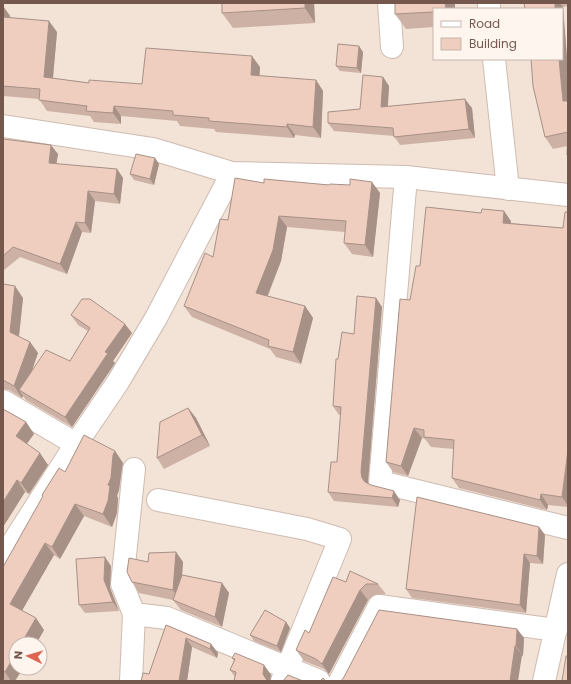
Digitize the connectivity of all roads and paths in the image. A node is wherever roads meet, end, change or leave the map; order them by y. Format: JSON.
{"nodes":[{"id":1,"x":389,"y":3,"type":"edge"},
{"id":2,"x":392,"y":47,"type":"dead end"},
{"id":3,"x":494,"y":60,"type":"edge"},
{"id":4,"x":3,"y":126,"type":"edge"},
{"id":5,"x":232,"y":173,"type":"junction"},
{"id":6,"x":406,"y":177,"type":"junction"},
{"id":7,"x":508,"y":189,"type":"junction"},
{"id":8,"x":568,"y":195,"type":"edge"},
{"id":9,"x":3,"y":401,"type":"edge"},
{"id":10,"x":76,"y":444,"type":"junction"},
{"id":11,"x":134,"y":469,"type":"dead end"},
{"id":12,"x":158,"y":500,"type":"dead end"},
{"id":13,"x":568,"y":528,"type":"edge"},
{"id":14,"x":3,"y":558,"type":"edge"},
{"id":15,"x":568,"y":574,"type":"edge"},
{"id":16,"x":134,"y":614,"type":"junction"},
{"id":17,"x":560,"y":626,"type":"edge"},
{"id":18,"x":285,"y":674,"type":"edge"},
{"id":19,"x":131,"y":681,"type":"edge"},
{"id":20,"x":319,"y":681,"type":"edge"},
{"id":21,"x":340,"y":681,"type":"edge"},
{"id":22,"x":544,"y":681,"type":"edge"}],
"edges":[{"from":1,"to":2,"type":"street"},
{"from":3,"to":7,"type":"street"},
{"from":4,"to":5,"type":"street"},
{"from":5,"to":6,"type":"street"},
{"from":5,"to":10,"type":"street"},
{"from":6,"to":7,"type":"street"},
{"from":6,"to":13,"type":"street"},
{"from":7,"to":8,"type":"street"},
{"from":9,"to":10,"type":"street"},
{"from":10,"to":14,"type":"street"},
{"from":11,"to":16,"type":"street"},
{"from":12,"to":18,"type":"street"},
{"from":15,"to":17,"type":"street"},
{"from":16,"to":18,"type":"street"},
{"from":16,"to":19,"type":"street"},
{"from":17,"to":21,"type":"street"},
{"from":17,"to":22,"type":"street"},
{"from":18,"to":20,"type":"street"}]}
